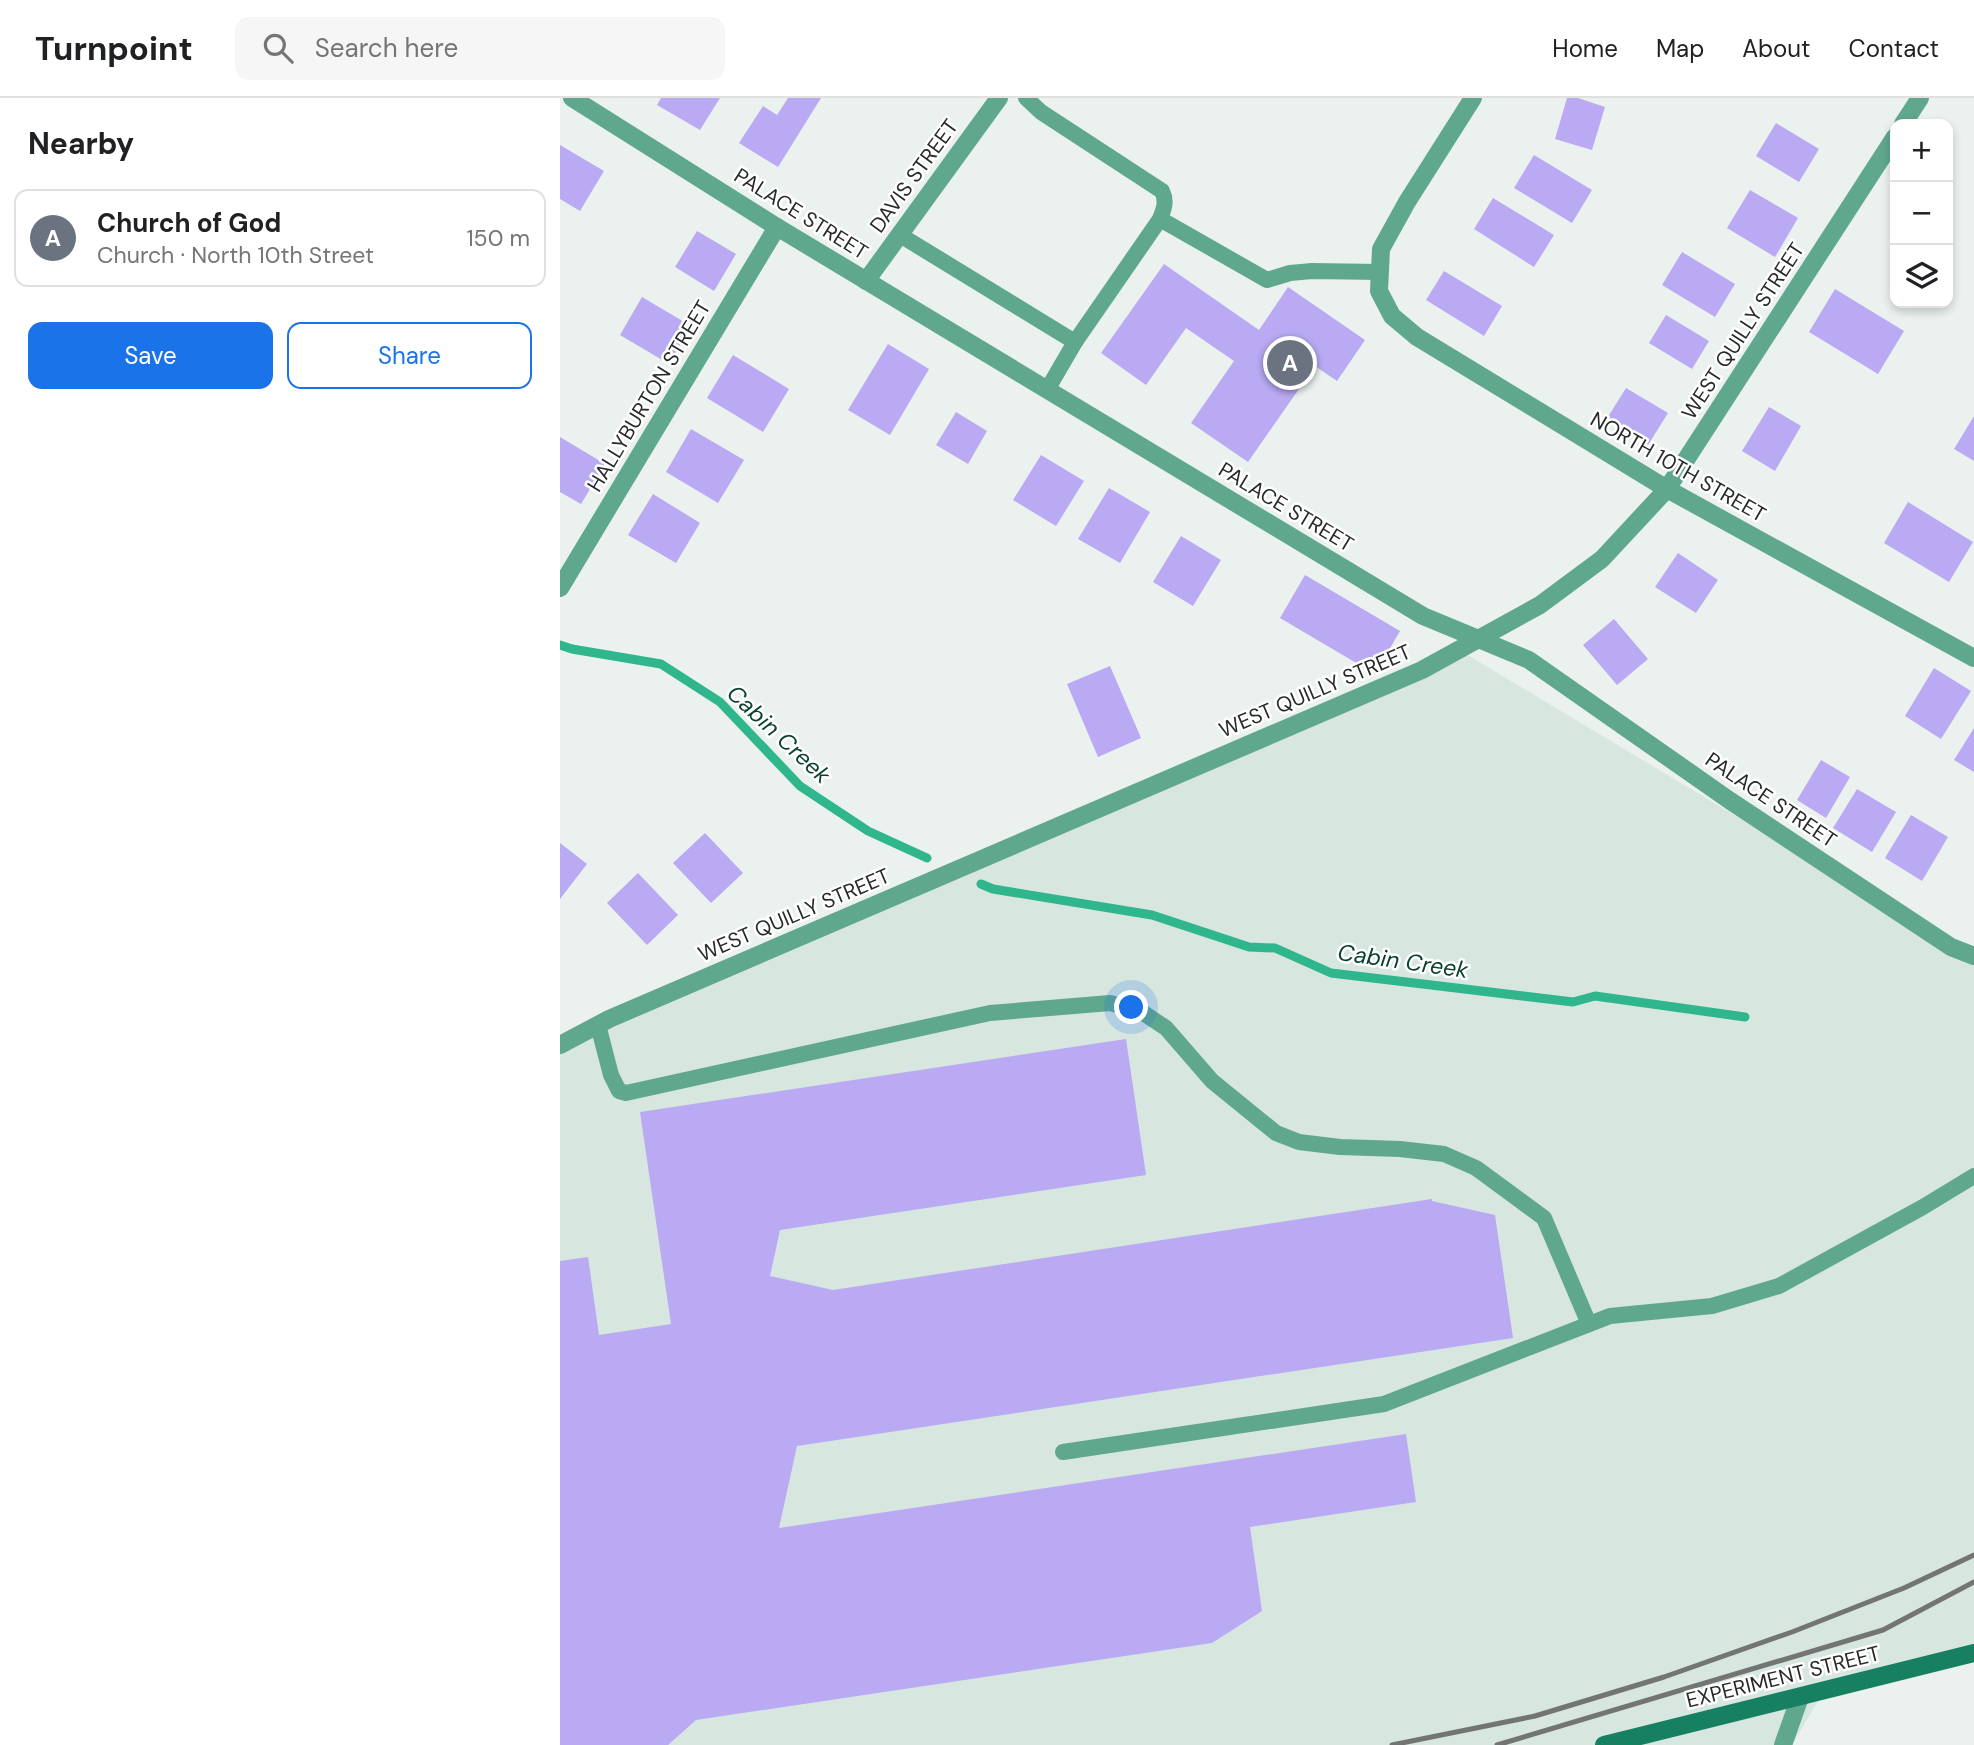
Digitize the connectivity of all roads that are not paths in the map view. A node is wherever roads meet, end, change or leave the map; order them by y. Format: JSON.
{"nodes":[{"id":1,"x":572,"y":98,"type":"edge"},
{"id":2,"x":999,"y":98,"type":"edge"},
{"id":3,"x":1026,"y":98,"type":"edge"},
{"id":4,"x":1473,"y":98,"type":"edge"},
{"id":5,"x":1920,"y":98,"type":"edge"},
{"id":6,"x":1906,"y":119,"type":"edge"},
{"id":7,"x":1890,"y":145,"type":"edge"},
{"id":8,"x":1160,"y":219,"type":"junction"},
{"id":9,"x":777,"y":227,"type":"junction"},
{"id":10,"x":900,"y":235,"type":"junction"},
{"id":11,"x":1380,"y":272,"type":"junction"},
{"id":12,"x":866,"y":281,"type":"junction"},
{"id":13,"x":1075,"y":342,"type":"junction"},
{"id":14,"x":1047,"y":390,"type":"junction"},
{"id":15,"x":1667,"y":489,"type":"junction"},
{"id":16,"x":560,"y":588,"type":"edge"},
{"id":17,"x":1476,"y":638,"type":"junction"},
{"id":18,"x":1974,"y":658,"type":"edge"},
{"id":19,"x":1974,"y":956,"type":"edge"},
{"id":20,"x":598,"y":1025,"type":"junction"},
{"id":21,"x":560,"y":1045,"type":"edge"},
{"id":22,"x":1974,"y":1176,"type":"edge"},
{"id":23,"x":1589,"y":1324,"type":"junction"},
{"id":24,"x":1063,"y":1452,"type":"dead end"},
{"id":25,"x":1974,"y":1653,"type":"edge"},
{"id":26,"x":1800,"y":1697,"type":"junction"},
{"id":27,"x":1604,"y":1745,"type":"edge"},
{"id":28,"x":1783,"y":1745,"type":"edge"}],
"edges":[{"from":1,"to":9,"type":"street","name":"PALACE STREET"},
{"from":2,"to":10,"type":"street","name":"DAVIS STREET"},
{"from":3,"to":8,"type":"lane"},
{"from":4,"to":11,"type":"street"},
{"from":5,"to":6,"type":"street"},
{"from":7,"to":15,"type":"street","name":"WEST QUILLY STREET"},
{"from":8,"to":11,"type":"lane"},
{"from":8,"to":13,"type":"lane"},
{"from":9,"to":12,"type":"street","name":"PALACE STREET"},
{"from":9,"to":16,"type":"street","name":"HALLYBURTON STREET"},
{"from":10,"to":12,"type":"street","name":"DAVIS STREET"},
{"from":10,"to":13,"type":"lane"},
{"from":11,"to":15,"type":"street","name":"NORTH 10TH STREET"},
{"from":12,"to":14,"type":"street","name":"PALACE STREET"},
{"from":13,"to":14,"type":"lane"},
{"from":14,"to":17,"type":"street","name":"PALACE STREET"},
{"from":15,"to":17,"type":"street","name":"WEST QUILLY STREET"},
{"from":15,"to":18,"type":"street","name":"NORTH 10TH STREET"},
{"from":17,"to":19,"type":"street","name":"PALACE STREET"},
{"from":17,"to":20,"type":"street","name":"WEST QUILLY STREET"},
{"from":20,"to":21,"type":"street","name":"WEST QUILLY STREET"},
{"from":20,"to":23,"type":"lane"},
{"from":22,"to":23,"type":"lane"},
{"from":23,"to":24,"type":"lane"},
{"from":25,"to":26,"type":"main road","name":"EXPERIMENT STREET"},
{"from":26,"to":27,"type":"main road","name":"EXPERIMENT STREET"},
{"from":26,"to":28,"type":"street"}]}
